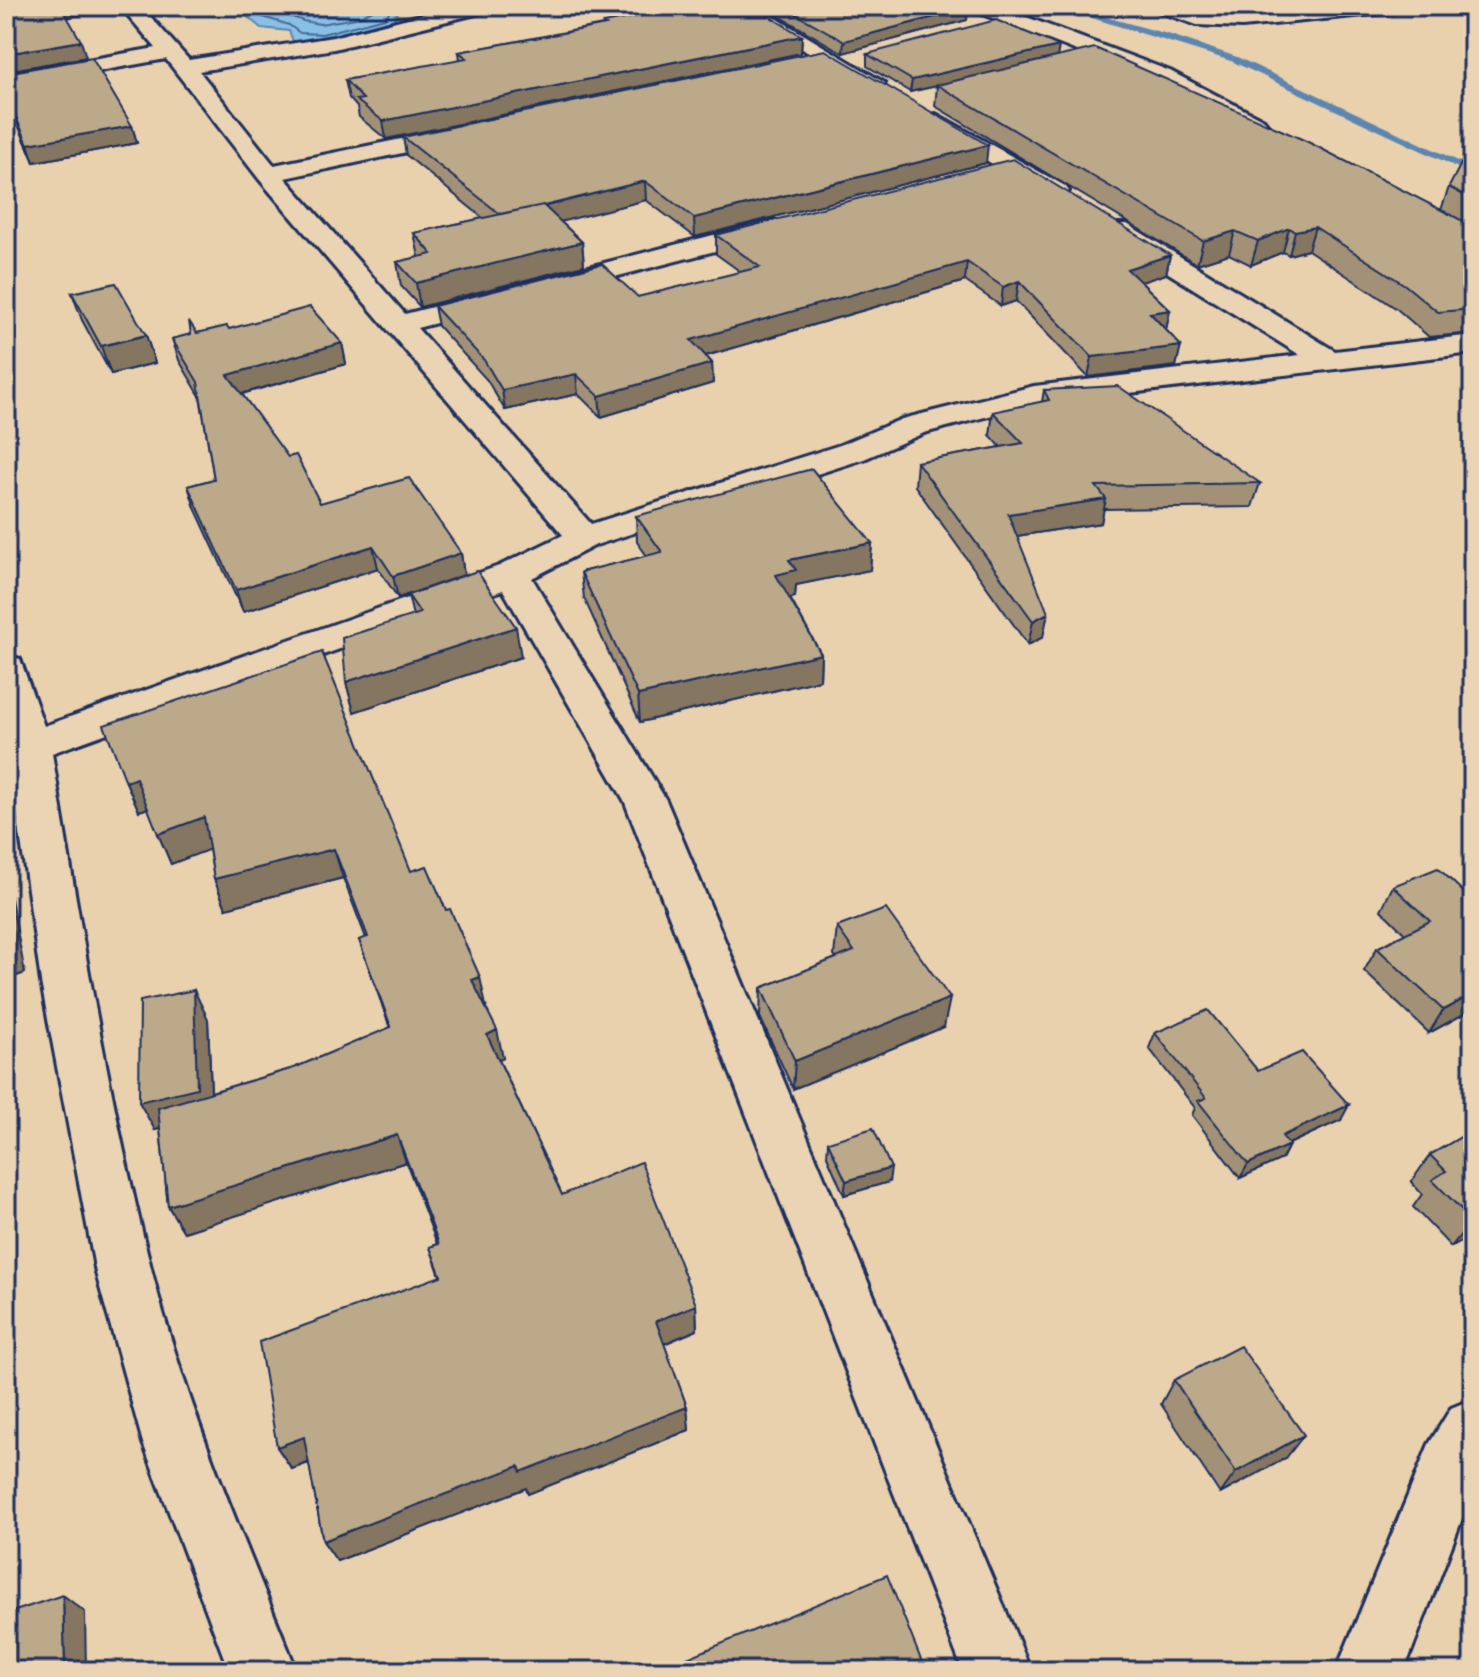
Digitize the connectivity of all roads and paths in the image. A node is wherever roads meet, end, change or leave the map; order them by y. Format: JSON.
{"nodes":[{"id":1,"x":130,"y":6,"type":"edge"},
{"id":2,"x":479,"y":6,"type":"edge"},
{"id":3,"x":742,"y":6,"type":"edge"},
{"id":4,"x":1161,"y":6,"type":"edge"},
{"id":5,"x":1395,"y":6,"type":"edge"},
{"id":6,"x":979,"y":16,"type":"edge"},
{"id":7,"x":873,"y":55,"type":"edge"},
{"id":8,"x":1111,"y":55,"type":"junction"},
{"id":9,"x":177,"y":59,"type":"junction"},
{"id":10,"x":837,"y":60,"type":"junction"},
{"id":11,"x":800,"y":62,"type":"edge"},
{"id":12,"x":1070,"y":65,"type":"edge"},
{"id":13,"x":6,"y":81,"type":"edge"},
{"id":14,"x":893,"y":95,"type":"edge"},
{"id":15,"x":919,"y":111,"type":"edge"},
{"id":16,"x":487,"y":128,"type":"edge"},
{"id":17,"x":1273,"y":135,"type":"edge"},
{"id":18,"x":1015,"y":166,"type":"junction"},
{"id":19,"x":268,"y":174,"type":"junction"},
{"id":20,"x":985,"y":174,"type":"edge"},
{"id":21,"x":800,"y":221,"type":"edge"},
{"id":22,"x":399,"y":324,"type":"junction"},
{"id":23,"x":1473,"y":344,"type":"edge"},
{"id":24,"x":1330,"y":361,"type":"junction"},
{"id":25,"x":584,"y":538,"type":"junction"},
{"id":26,"x":512,"y":574,"type":"junction"},
{"id":27,"x":6,"y":668,"type":"edge"},
{"id":28,"x":30,"y":746,"type":"junction"},
{"id":29,"x":1473,"y":1430,"type":"edge"},
{"id":30,"x":263,"y":1671,"type":"edge"},
{"id":31,"x":997,"y":1671,"type":"edge"},
{"id":32,"x":1370,"y":1671,"type":"edge"}],
"edges":[{"from":1,"to":9,"type":"street"},
{"from":2,"to":9,"type":"street"},
{"from":3,"to":10,"type":"street"},
{"from":4,"to":5,"type":"street"},
{"from":6,"to":8,"type":"street"},
{"from":7,"to":10,"type":"street"},
{"from":8,"to":12,"type":"street"},
{"from":8,"to":17,"type":"street"},
{"from":9,"to":13,"type":"street"},
{"from":9,"to":19,"type":"street"},
{"from":10,"to":11,"type":"street"},
{"from":10,"to":14,"type":"street"},
{"from":15,"to":18,"type":"street"},
{"from":16,"to":19,"type":"street"},
{"from":18,"to":20,"type":"street"},
{"from":18,"to":24,"type":"street"},
{"from":19,"to":22,"type":"street"},
{"from":21,"to":22,"type":"street"},
{"from":22,"to":25,"type":"street"},
{"from":23,"to":24,"type":"street"},
{"from":24,"to":25,"type":"street"},
{"from":25,"to":26,"type":"street"},
{"from":26,"to":28,"type":"street"},
{"from":26,"to":31,"type":"street"},
{"from":27,"to":28,"type":"street"},
{"from":28,"to":30,"type":"street"},
{"from":29,"to":32,"type":"street"}]}
